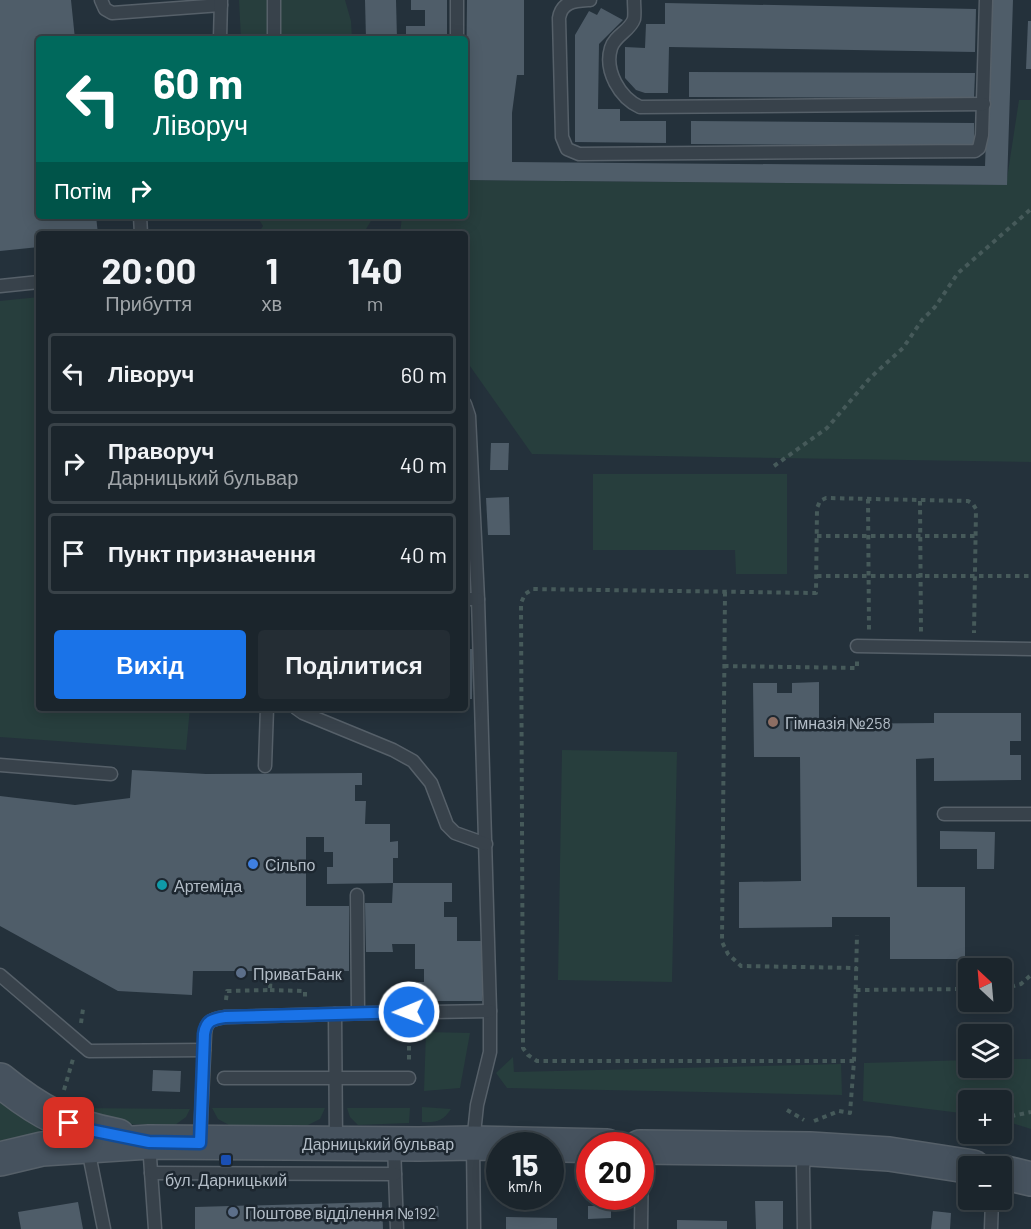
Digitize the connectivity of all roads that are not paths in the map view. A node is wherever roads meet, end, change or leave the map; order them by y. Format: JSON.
{"nodes":[{"id":1,"x":101,"y":0,"type":"edge"},
{"id":2,"x":274,"y":0,"type":"edge"},
{"id":3,"x":457,"y":0,"type":"edge"},
{"id":4,"x":590,"y":0,"type":"edge"},
{"id":5,"x":634,"y":0,"type":"edge"},
{"id":6,"x":986,"y":0,"type":"edge"},
{"id":7,"x":221,"y":2,"type":"edge"},
{"id":8,"x":220,"y":36,"type":"edge"},
{"id":9,"x":274,"y":36,"type":"edge"},
{"id":10,"x":457,"y":36,"type":"edge"},
{"id":11,"x":984,"y":104,"type":"junction"},
{"id":12,"x":36,"y":282,"type":"edge"},
{"id":13,"x":0,"y":286,"type":"edge"},
{"id":14,"x":468,"y":418,"type":"edge"},
{"id":15,"x":468,"y":599,"type":"edge"},
{"id":16,"x":478,"y":599,"type":"junction"},
{"id":17,"x":863,"y":646,"type":"road end"},
{"id":18,"x":1031,"y":649,"type":"edge"},
{"id":19,"x":267,"y":711,"type":"edge"},
{"id":20,"x":300,"y":711,"type":"edge"},
{"id":21,"x":0,"y":765,"type":"edge"},
{"id":22,"x":266,"y":765,"type":"dead end"},
{"id":23,"x":111,"y":774,"type":"dead end"},
{"id":24,"x":944,"y":814,"type":"dead end"},
{"id":25,"x":1031,"y":814,"type":"edge"},
{"id":26,"x":486,"y":844,"type":"junction"},
{"id":27,"x":357,"y":895,"type":"dead end"},
{"id":28,"x":0,"y":975,"type":"edge"},
{"id":29,"x":490,"y":1011,"type":"junction"},
{"id":30,"x":409,"y":1012,"type":"road end"},
{"id":31,"x":432,"y":1012,"type":"dead end"},
{"id":32,"x":358,"y":1013,"type":"junction"},
{"id":33,"x":335,"y":1014,"type":"junction"},
{"id":34,"x":204,"y":1050,"type":"junction"},
{"id":35,"x":224,"y":1078,"type":"dead end"},
{"id":36,"x":410,"y":1078,"type":"road end"},
{"id":37,"x":0,"y":1080,"type":"edge"},
{"id":38,"x":200,"y":1143,"type":"junction"},
{"id":39,"x":336,"y":1143,"type":"junction"},
{"id":40,"x":472,"y":1143,"type":"junction"},
{"id":41,"x":576,"y":1145,"type":"edge"},
{"id":42,"x":654,"y":1147,"type":"edge"},
{"id":43,"x":88,"y":1148,"type":"junction"},
{"id":44,"x":805,"y":1149,"type":"junction"},
{"id":45,"x":150,"y":1158,"type":"junction"},
{"id":46,"x":0,"y":1159,"type":"edge"},
{"id":47,"x":394,"y":1159,"type":"junction"},
{"id":48,"x":958,"y":1165,"type":"edge"},
{"id":49,"x":1012,"y":1174,"type":"edge"},
{"id":50,"x":1031,"y":1179,"type":"edge"},
{"id":51,"x":641,"y":1210,"type":"edge"},
{"id":52,"x":992,"y":1210,"type":"edge"},
{"id":53,"x":104,"y":1229,"type":"edge"},
{"id":54,"x":155,"y":1229,"type":"edge"},
{"id":55,"x":397,"y":1229,"type":"edge"},
{"id":56,"x":474,"y":1229,"type":"edge"},
{"id":57,"x":641,"y":1229,"type":"edge"},
{"id":58,"x":804,"y":1229,"type":"edge"},
{"id":59,"x":991,"y":1229,"type":"edge"}],
"edges":[{"from":1,"to":7,"type":"lane"},
{"from":2,"to":9,"type":"lane"},
{"from":3,"to":10,"type":"lane"},
{"from":4,"to":11,"type":"lane"},
{"from":5,"to":11,"type":"lane"},
{"from":6,"to":11,"type":"lane"},
{"from":7,"to":8,"type":"lane"},
{"from":12,"to":13,"type":"lane"},
{"from":14,"to":16,"type":"lane"},
{"from":15,"to":16,"type":"lane"},
{"from":16,"to":26,"type":"lane"},
{"from":17,"to":18,"type":"lane"},
{"from":19,"to":22,"type":"lane"},
{"from":20,"to":26,"type":"lane"},
{"from":21,"to":23,"type":"lane"},
{"from":24,"to":25,"type":"lane"},
{"from":26,"to":29,"type":"lane"},
{"from":27,"to":32,"type":"lane"},
{"from":28,"to":34,"type":"lane"},
{"from":29,"to":31,"type":"lane"},
{"from":29,"to":40,"type":"lane"},
{"from":30,"to":32,"type":"lane"},
{"from":32,"to":33,"type":"lane"},
{"from":33,"to":34,"type":"lane"},
{"from":33,"to":39,"type":"lane"},
{"from":34,"to":38,"type":"lane"},
{"from":35,"to":36,"type":"lane"},
{"from":37,"to":45,"type":"street","name":"Дарницький бульвар"},
{"from":38,"to":39,"type":"street","name":"Дарницький бульвар"},
{"from":38,"to":45,"type":"street","name":"Дарницький бульвар"},
{"from":39,"to":47,"type":"street","name":"Дарницький бульвар"},
{"from":40,"to":41,"type":"street","name":"Дарницький бульвар"},
{"from":40,"to":47,"type":"street","name":"Дарницький бульвар"},
{"from":40,"to":56,"type":"lane"},
{"from":42,"to":44,"type":"street"},
{"from":43,"to":45,"type":"street","name":"Дарницький бульвар"},
{"from":43,"to":46,"type":"street","name":"Дарницький бульвар"},
{"from":43,"to":53,"type":"lane"},
{"from":44,"to":48,"type":"street"},
{"from":44,"to":58,"type":"lane"},
{"from":45,"to":47,"type":"lane"},
{"from":45,"to":54,"type":"lane"},
{"from":47,"to":55,"type":"lane"},
{"from":49,"to":50,"type":"street"},
{"from":51,"to":57,"type":"lane"},
{"from":52,"to":59,"type":"lane"}]}
